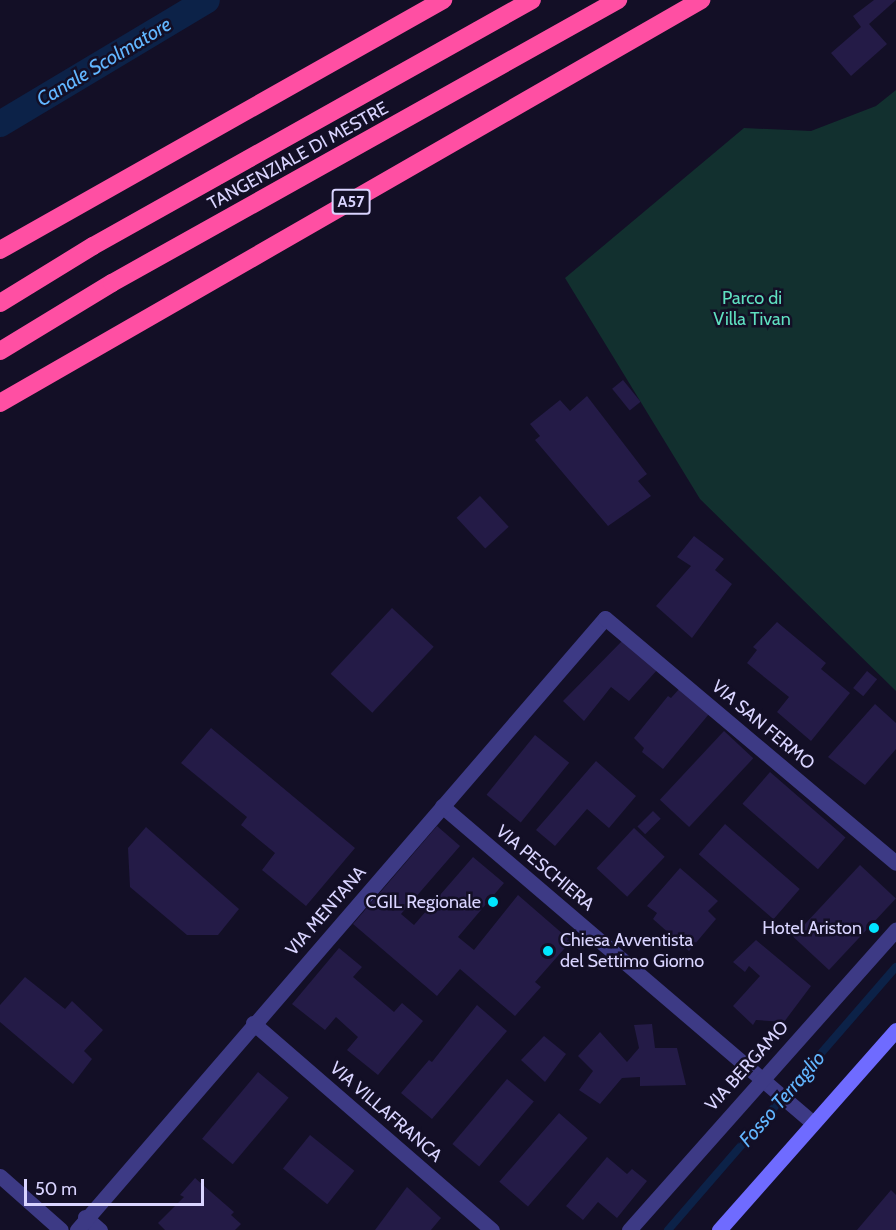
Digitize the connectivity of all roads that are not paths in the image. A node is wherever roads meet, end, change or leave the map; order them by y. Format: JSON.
{"nodes":[{"id":1,"x":443,"y":0,"type":"edge"},
{"id":2,"x":532,"y":0,"type":"edge"},
{"id":3,"x":618,"y":0,"type":"edge"},
{"id":4,"x":701,"y":0,"type":"edge"},
{"id":5,"x":0,"y":250,"type":"edge"},
{"id":6,"x":2,"y":302,"type":"edge"},
{"id":7,"x":0,"y":351,"type":"edge"},
{"id":8,"x":0,"y":403,"type":"edge"},
{"id":9,"x":605,"y":618,"type":"joint"},
{"id":10,"x":442,"y":806,"type":"junction"},
{"id":11,"x":896,"y":862,"type":"edge"},
{"id":12,"x":896,"y":929,"type":"edge"},
{"id":13,"x":254,"y":1023,"type":"junction"},
{"id":14,"x":896,"y":1030,"type":"edge"},
{"id":15,"x":762,"y":1078,"type":"junction"},
{"id":16,"x":813,"y":1123,"type":"junction"},
{"id":17,"x":0,"y":1176,"type":"edge"},
{"id":18,"x":81,"y":1224,"type":"edge"},
{"id":19,"x":61,"y":1230,"type":"edge"},
{"id":20,"x":100,"y":1230,"type":"edge"},
{"id":21,"x":492,"y":1230,"type":"edge"},
{"id":22,"x":629,"y":1230,"type":"edge"},
{"id":23,"x":719,"y":1230,"type":"edge"}],
"edges":[{"from":1,"to":5,"type":"highway"},
{"from":2,"to":6,"type":"highway","name":"TANGENZIALE DI MESTRE"},
{"from":3,"to":7,"type":"highway","name":"TANGENZIALE DI MESTRE","number":"A57"},
{"from":4,"to":8,"type":"highway","number":"A57"},
{"from":9,"to":10,"type":"street","name":"VIA MENTANA"},
{"from":9,"to":11,"type":"street","name":"VIA SAN FERMO"},
{"from":10,"to":13,"type":"street","name":"VIA MENTANA"},
{"from":10,"to":15,"type":"street","name":"VIA PESCHIERA"},
{"from":12,"to":15,"type":"street","name":"VIA BERGAMO"},
{"from":13,"to":18,"type":"street","name":"VIA MENTANA"},
{"from":13,"to":21,"type":"street","name":"VIA VILLAFRANCA"},
{"from":14,"to":16,"type":"main road"},
{"from":15,"to":16,"type":"street","name":"VIA PESCHIERA"},
{"from":15,"to":22,"type":"street","name":"VIA BERGAMO"},
{"from":16,"to":23,"type":"main road"},
{"from":17,"to":19,"type":"street"},
{"from":18,"to":20,"type":"street"}]}
